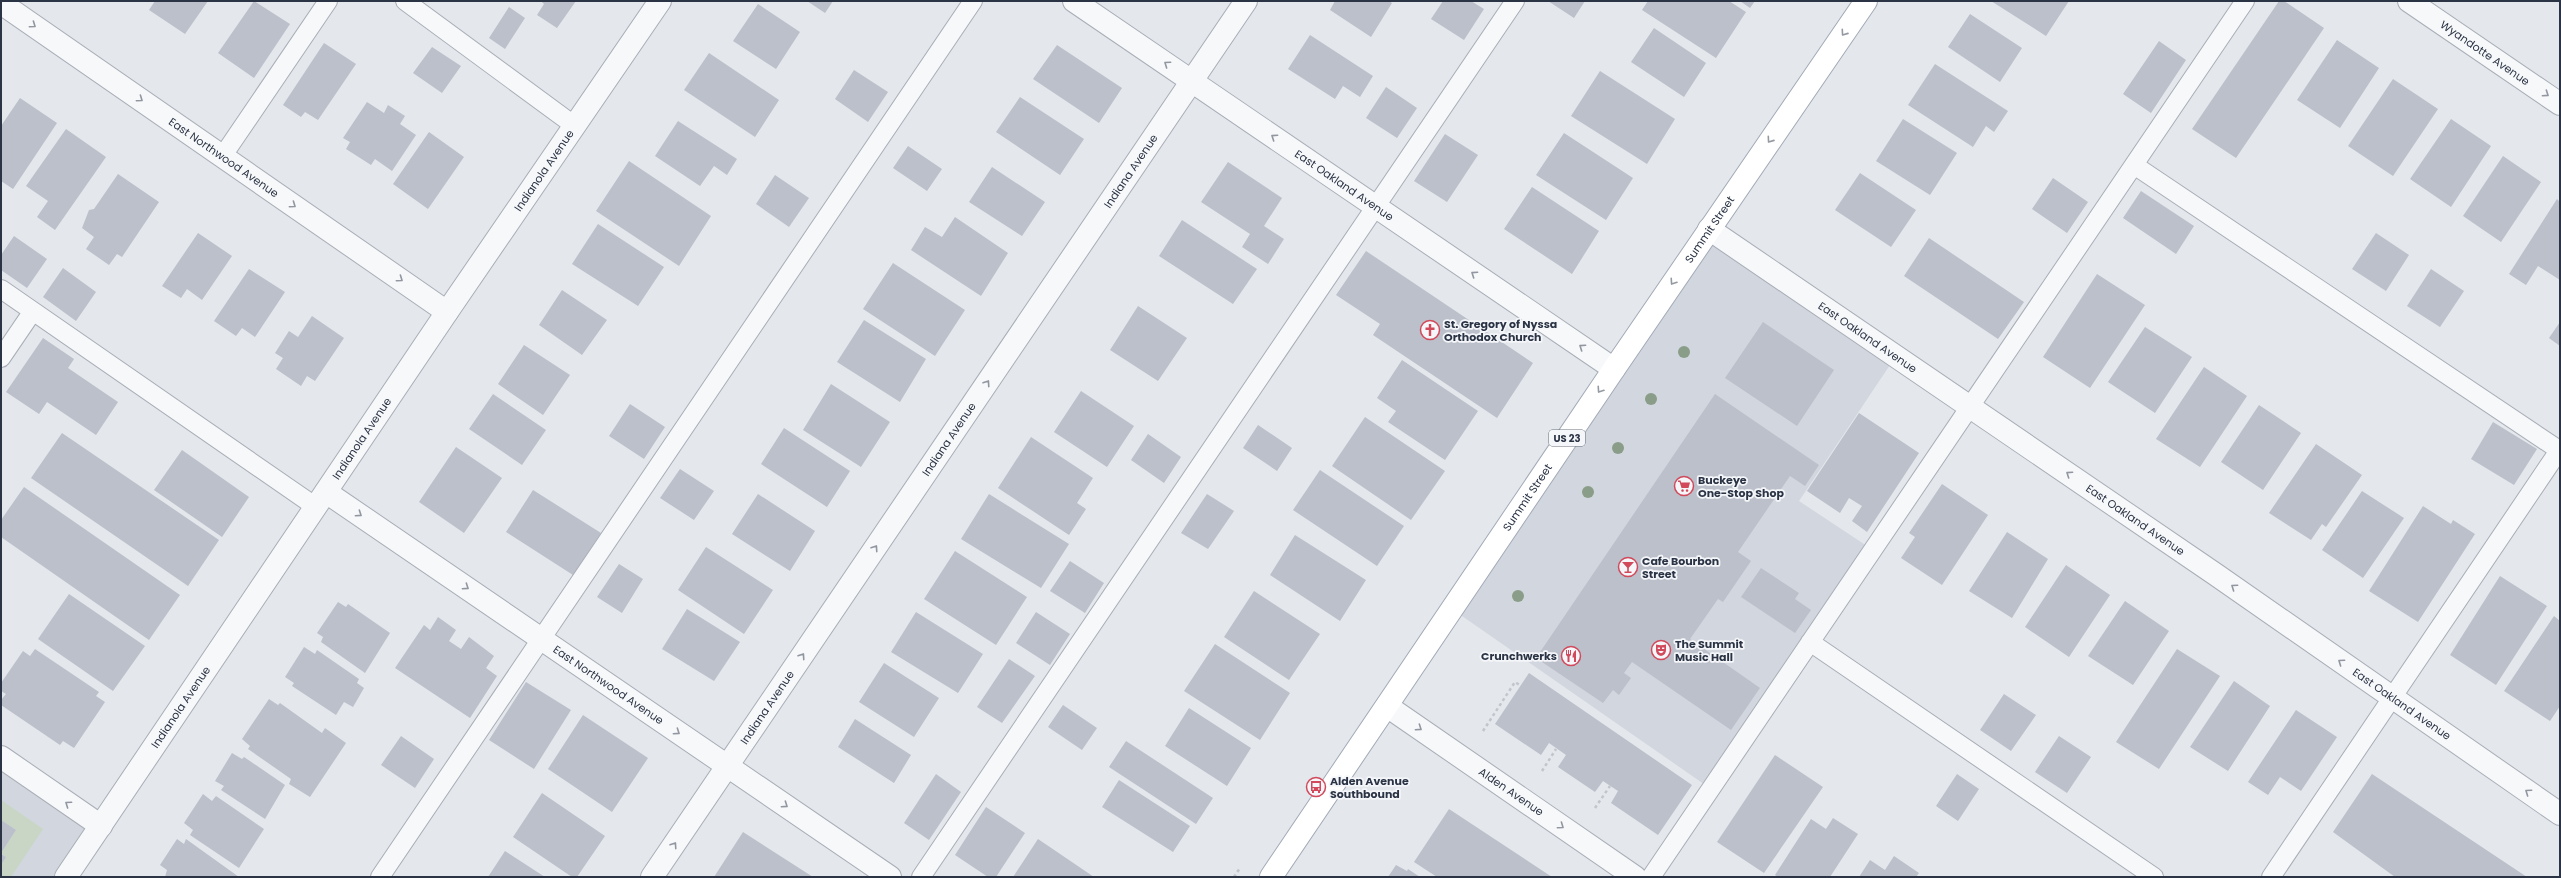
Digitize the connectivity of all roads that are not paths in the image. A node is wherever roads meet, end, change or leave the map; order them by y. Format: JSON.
{"nodes":[{"id":1,"x":328,"y":1,"type":"edge"},
{"id":2,"x":405,"y":1,"type":"edge"},
{"id":3,"x":660,"y":1,"type":"edge"},
{"id":4,"x":973,"y":1,"type":"edge"},
{"id":5,"x":1074,"y":1,"type":"edge"},
{"id":6,"x":1246,"y":1,"type":"edge"},
{"id":7,"x":1514,"y":1,"type":"edge"},
{"id":8,"x":1866,"y":1,"type":"edge"},
{"id":9,"x":2245,"y":1,"type":"edge"},
{"id":10,"x":2409,"y":1,"type":"edge"},
{"id":11,"x":1,"y":3,"type":"edge"},
{"id":12,"x":1192,"y":81,"type":"junction"},
{"id":13,"x":2560,"y":104,"type":"edge"},
{"id":14,"x":575,"y":126,"type":"junction"},
{"id":15,"x":222,"y":157,"type":"junction"},
{"id":16,"x":2134,"y":165,"type":"junction"},
{"id":17,"x":1375,"y":206,"type":"junction"},
{"id":18,"x":1709,"y":228,"type":"junction"},
{"id":19,"x":1,"y":289,"type":"edge"},
{"id":20,"x":33,"y":311,"type":"junction"},
{"id":21,"x":447,"y":312,"type":"junction"},
{"id":22,"x":1,"y":358,"type":"edge"},
{"id":23,"x":1614,"y":369,"type":"junction"},
{"id":24,"x":1970,"y":407,"type":"junction"},
{"id":25,"x":2560,"y":449,"type":"edge"},
{"id":26,"x":321,"y":500,"type":"junction"},
{"id":27,"x":541,"y":639,"type":"junction"},
{"id":28,"x":1810,"y":642,"type":"junction"},
{"id":29,"x":2392,"y":697,"type":"junction"},
{"id":30,"x":1387,"y":706,"type":"junction"},
{"id":31,"x":1,"y":757,"type":"edge"},
{"id":32,"x":728,"y":766,"type":"junction"},
{"id":33,"x":2560,"y":814,"type":"edge"},
{"id":34,"x":101,"y":826,"type":"junction"},
{"id":35,"x":66,"y":877,"type":"edge"},
{"id":36,"x":380,"y":877,"type":"edge"},
{"id":37,"x":652,"y":877,"type":"edge"},
{"id":38,"x":890,"y":877,"type":"edge"},
{"id":39,"x":921,"y":877,"type":"edge"},
{"id":40,"x":1271,"y":877,"type":"edge"},
{"id":41,"x":1635,"y":877,"type":"edge"},
{"id":42,"x":1651,"y":877,"type":"edge"},
{"id":43,"x":2154,"y":877,"type":"edge"},
{"id":44,"x":2271,"y":877,"type":"edge"}],
"edges":[{"from":1,"to":15,"type":"lane"},
{"from":2,"to":14,"type":"lane"},
{"from":3,"to":14,"type":"street","name":"Indianola Avenue"},
{"from":4,"to":27,"type":"lane"},
{"from":12,"to":5,"type":"street","name":"East Oakland Avenue","one_way":true},
{"from":6,"to":12,"type":"street","name":"Indiana Avenue"},
{"from":7,"to":17,"type":"lane"},
{"from":8,"to":18,"type":"main road","name":"Summit Street","number":"US 23","one_way":true},
{"from":9,"to":16,"type":"lane"},
{"from":10,"to":13,"type":"street","name":"Wyandotte Avenue","one_way":true},
{"from":11,"to":15,"type":"street","name":"East Northwood Avenue","one_way":true},
{"from":17,"to":12,"type":"street","name":"East Oakland Avenue","one_way":true},
{"from":32,"to":12,"type":"street","name":"Indiana Avenue","one_way":true},
{"from":14,"to":21,"type":"street","name":"Indianola Avenue"},
{"from":15,"to":21,"type":"street","name":"East Northwood Avenue","one_way":true},
{"from":16,"to":24,"type":"lane"},
{"from":16,"to":25,"type":"lane"},
{"from":23,"to":17,"type":"street","name":"East Oakland Avenue","one_way":true},
{"from":17,"to":39,"type":"lane"},
{"from":18,"to":23,"type":"main road","name":"Summit Street","number":"US 23","one_way":true},
{"from":18,"to":24,"type":"street","name":"East Oakland Avenue"},
{"from":19,"to":20,"type":"lane"},
{"from":20,"to":22,"type":"lane"},
{"from":20,"to":26,"type":"lane"},
{"from":21,"to":26,"type":"street","name":"Indianola Avenue"},
{"from":23,"to":30,"type":"main road","name":"Summit Street","number":"US 23","one_way":true},
{"from":24,"to":28,"type":"lane"},
{"from":29,"to":24,"type":"street","name":"East Oakland Avenue","one_way":true},
{"from":25,"to":29,"type":"lane"},
{"from":26,"to":27,"type":"street","name":"East Northwood Avenue","one_way":true},
{"from":26,"to":34,"type":"street","name":"Indianola Avenue"},
{"from":27,"to":32,"type":"street","name":"East Northwood Avenue","one_way":true},
{"from":27,"to":36,"type":"lane"},
{"from":28,"to":42,"type":"lane"},
{"from":28,"to":43,"type":"lane"},
{"from":33,"to":29,"type":"street","name":"East Oakland Avenue","one_way":true},
{"from":29,"to":44,"type":"lane"},
{"from":30,"to":40,"type":"main road","name":"Summit Street","number":"US 23"},
{"from":30,"to":41,"type":"street","name":"Alden Avenue","one_way":true},
{"from":34,"to":31,"type":"street","one_way":true},
{"from":37,"to":32,"type":"street","name":"Indiana Avenue","one_way":true},
{"from":32,"to":38,"type":"street","name":"East Northwood Avenue","one_way":true},
{"from":34,"to":35,"type":"street","name":"Indianola Avenue"}]}
